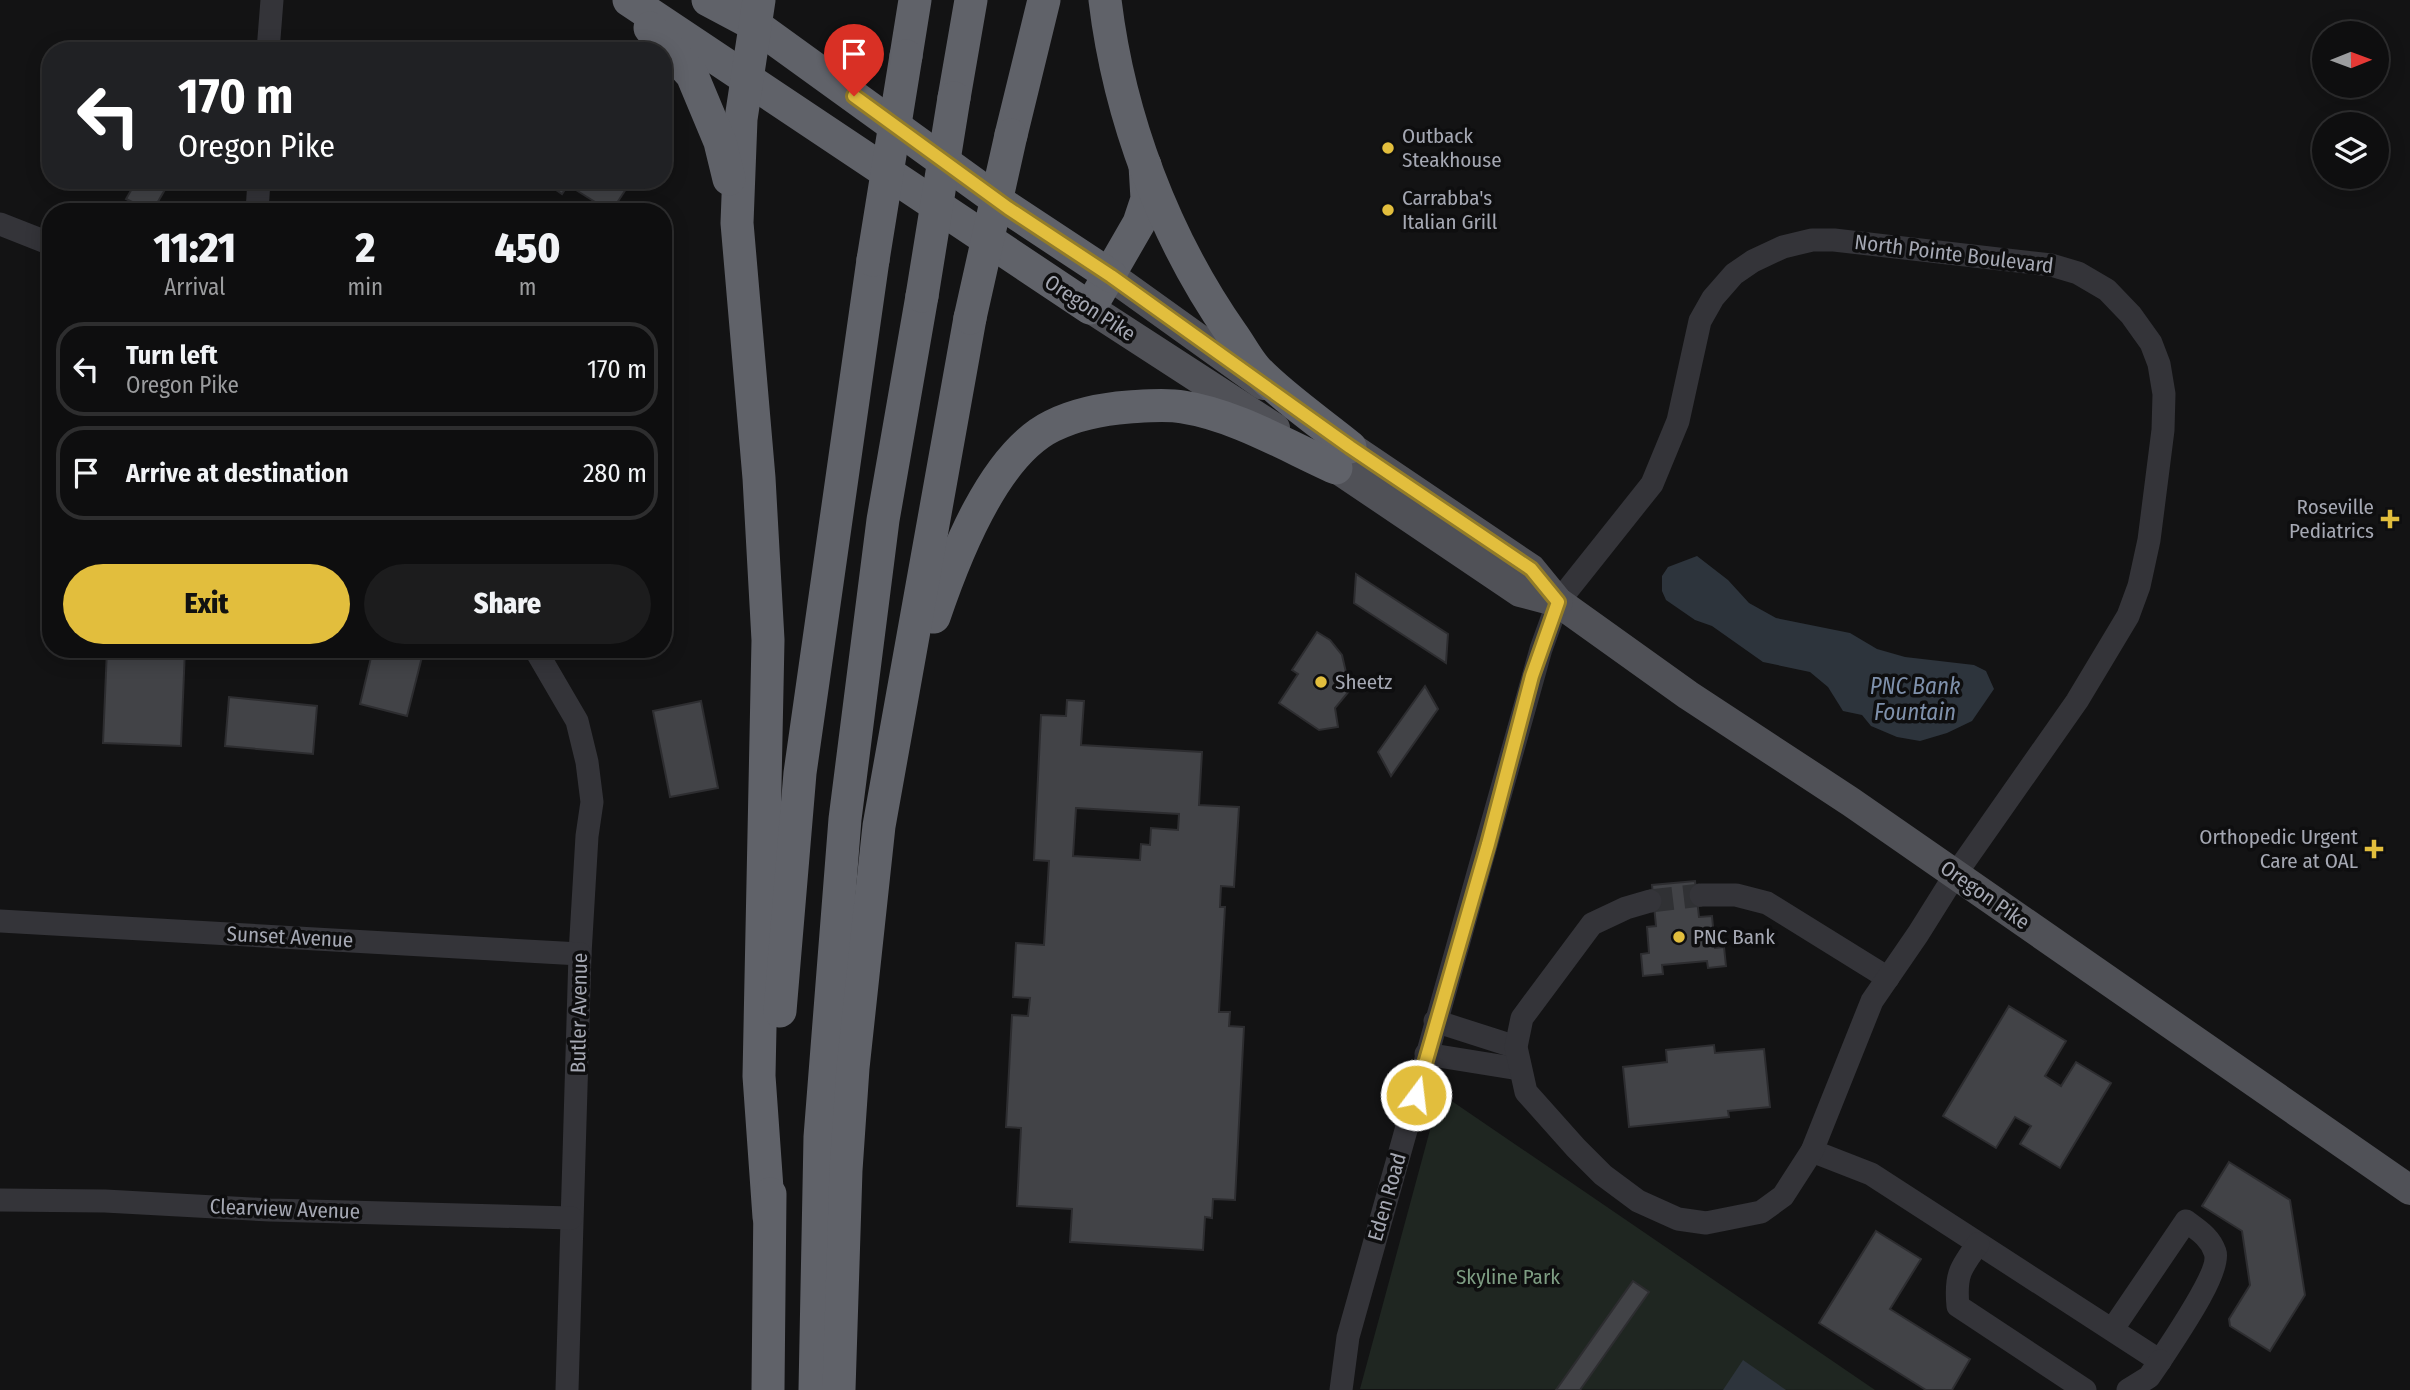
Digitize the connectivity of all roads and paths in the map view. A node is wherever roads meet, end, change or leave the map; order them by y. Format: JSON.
{"nodes":[{"id":1,"x":272,"y":0,"type":"edge"},
{"id":2,"x":629,"y":0,"type":"edge"},
{"id":3,"x":708,"y":0,"type":"edge"},
{"id":4,"x":915,"y":0,"type":"edge"},
{"id":5,"x":971,"y":0,"type":"edge"},
{"id":6,"x":1044,"y":0,"type":"edge"},
{"id":7,"x":1105,"y":0,"type":"edge"},
{"id":8,"x":757,"y":13,"type":"edge"},
{"id":9,"x":269,"y":42,"type":"edge"},
{"id":10,"x":661,"y":42,"type":"edge"},
{"id":11,"x":672,"y":54,"type":"edge"},
{"id":12,"x":746,"y":78,"type":"junction"},
{"id":13,"x":1145,"y":165,"type":"junction"},
{"id":14,"x":737,"y":223,"type":"junction"},
{"id":15,"x":0,"y":224,"type":"edge"},
{"id":16,"x":42,"y":240,"type":"edge"},
{"id":17,"x":1111,"y":276,"type":"junction"},
{"id":18,"x":1090,"y":308,"type":"junction"},
{"id":19,"x":1343,"y":458,"type":"junction"},
{"id":20,"x":1558,"y":602,"type":"junction"},
{"id":21,"x":540,"y":658,"type":"edge"},
{"id":22,"x":879,"y":826,"type":"junction"},
{"id":23,"x":1955,"y":875,"type":"junction"},
{"id":24,"x":1701,"y":895,"type":"tunnel mouth"},
{"id":25,"x":1650,"y":901,"type":"tunnel mouth"},
{"id":26,"x":0,"y":921,"type":"edge"},
{"id":27,"x":580,"y":954,"type":"junction"},
{"id":28,"x":1888,"y":978,"type":"junction"},
{"id":29,"x":1435,"y":1021,"type":"junction"},
{"id":30,"x":1426,"y":1054,"type":"junction"},
{"id":31,"x":1517,"y":1058,"type":"junction"},
{"id":32,"x":1812,"y":1151,"type":"junction"},
{"id":33,"x":2410,"y":1190,"type":"edge"},
{"id":34,"x":0,"y":1200,"type":"edge"},
{"id":35,"x":769,"y":1217,"type":"junction"},
{"id":36,"x":571,"y":1218,"type":"junction"},
{"id":37,"x":1978,"y":1244,"type":"junction"},
{"id":38,"x":2112,"y":1330,"type":"junction"},
{"id":39,"x":2160,"y":1361,"type":"junction"},
{"id":40,"x":567,"y":1390,"type":"edge"},
{"id":41,"x":768,"y":1390,"type":"edge"},
{"id":42,"x":815,"y":1390,"type":"edge"},
{"id":43,"x":839,"y":1390,"type":"edge"},
{"id":44,"x":1341,"y":1390,"type":"edge"},
{"id":45,"x":2085,"y":1390,"type":"edge"},
{"id":46,"x":2128,"y":1390,"type":"edge"}],
"edges":[{"from":1,"to":9,"type":"street"},
{"from":2,"to":10,"type":"highway"},
{"from":2,"to":12,"type":"highway","name":"Oregon Pike"},
{"from":3,"to":8,"type":"highway","name":"Oregon Pike"},
{"from":4,"to":35,"type":"highway","bridge":true},
{"from":5,"to":42,"type":"highway","bridge":true},
{"from":6,"to":22,"type":"highway","bridge":true},
{"from":7,"to":13,"type":"highway"},
{"from":8,"to":12,"type":"highway"},
{"from":8,"to":17,"type":"highway","name":"Oregon Pike"},
{"from":11,"to":14,"type":"highway"},
{"from":12,"to":14,"type":"highway"},
{"from":12,"to":18,"type":"highway","name":"Oregon Pike"},
{"from":13,"to":17,"type":"highway"},
{"from":13,"to":19,"type":"highway"},
{"from":14,"to":35,"type":"highway"},
{"from":15,"to":16,"type":"street"},
{"from":17,"to":18,"type":"highway"},
{"from":17,"to":19,"type":"main road","name":"Oregon Pike"},
{"from":18,"to":19,"type":"main road","name":"Oregon Pike"},
{"from":19,"to":20,"type":"main road","name":"Oregon Pike"},
{"from":19,"to":22,"type":"highway"},
{"from":20,"to":23,"type":"main road","name":"Oregon Pike"},
{"from":20,"to":23,"type":"street","name":"North Pointe Boulevard"},
{"from":20,"to":29,"type":"street","name":"Eden Road"},
{"from":21,"to":27,"type":"street","name":"Butler Avenue"},
{"from":22,"to":43,"type":"highway"},
{"from":23,"to":28,"type":"street","name":"North Pointe Boulevard"},
{"from":23,"to":33,"type":"main road","name":"Oregon Pike"},
{"from":24,"to":28,"type":"street"},
{"from":25,"to":31,"type":"street"},
{"from":26,"to":27,"type":"street","name":"Sunset Avenue"},
{"from":27,"to":36,"type":"street","name":"Butler Avenue"},
{"from":28,"to":32,"type":"street","name":"North Pointe Boulevard"},
{"from":29,"to":30,"type":"street","name":"Eden Road"},
{"from":29,"to":31,"type":"street"},
{"from":30,"to":31,"type":"street"},
{"from":30,"to":44,"type":"street","name":"Eden Road"},
{"from":31,"to":32,"type":"street","name":"North Pointe Boulevard"},
{"from":32,"to":37,"type":"street"},
{"from":34,"to":36,"type":"street","name":"Clearview Avenue"},
{"from":35,"to":41,"type":"highway"},
{"from":36,"to":40,"type":"street","name":"Butler Avenue"},
{"from":37,"to":38,"type":"street"},
{"from":37,"to":45,"type":"street"},
{"from":38,"to":39,"type":"street"},
{"from":38,"to":39,"type":"street"},
{"from":39,"to":46,"type":"street"}]}
